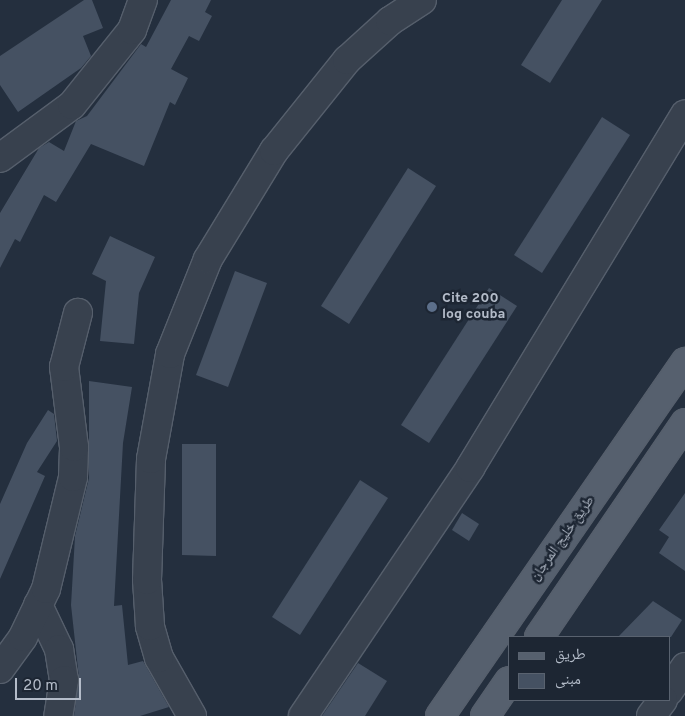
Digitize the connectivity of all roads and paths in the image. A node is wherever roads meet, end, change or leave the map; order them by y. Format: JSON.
{"nodes":[{"id":1,"x":143,"y":0,"type":"edge"},
{"id":2,"x":422,"y":0,"type":"edge"},
{"id":3,"x":685,"y":114,"type":"edge"},
{"id":4,"x":0,"y":158,"type":"edge"},
{"id":5,"x":78,"y":313,"type":"dead end"},
{"id":6,"x":685,"y":362,"type":"edge"},
{"id":7,"x":685,"y":423,"type":"edge"},
{"id":8,"x":38,"y":606,"type":"junction"},
{"id":9,"x":540,"y":636,"type":"edge"},
{"id":10,"x":685,"y":667,"type":"edge"},
{"id":11,"x":0,"y":669,"type":"edge"},
{"id":12,"x":508,"y":682,"type":"edge"},
{"id":13,"x":670,"y":690,"type":"edge"},
{"id":14,"x":662,"y":701,"type":"edge"},
{"id":15,"x":58,"y":716,"type":"edge"},
{"id":16,"x":192,"y":716,"type":"edge"},
{"id":17,"x":303,"y":716,"type":"edge"},
{"id":18,"x":440,"y":716,"type":"edge"},
{"id":19,"x":485,"y":716,"type":"edge"},
{"id":20,"x":652,"y":716,"type":"edge"}],
"edges":[{"from":1,"to":4,"type":"street"},
{"from":2,"to":16,"type":"street"},
{"from":3,"to":17,"type":"street"},
{"from":5,"to":8,"type":"street"},
{"from":6,"to":18,"type":"main road","name":"طريق خليج المرجان"},
{"from":7,"to":9,"type":"main road"},
{"from":8,"to":11,"type":"street"},
{"from":8,"to":15,"type":"street"},
{"from":10,"to":13,"type":"street"},
{"from":12,"to":19,"type":"main road"},
{"from":14,"to":20,"type":"street"}]}
